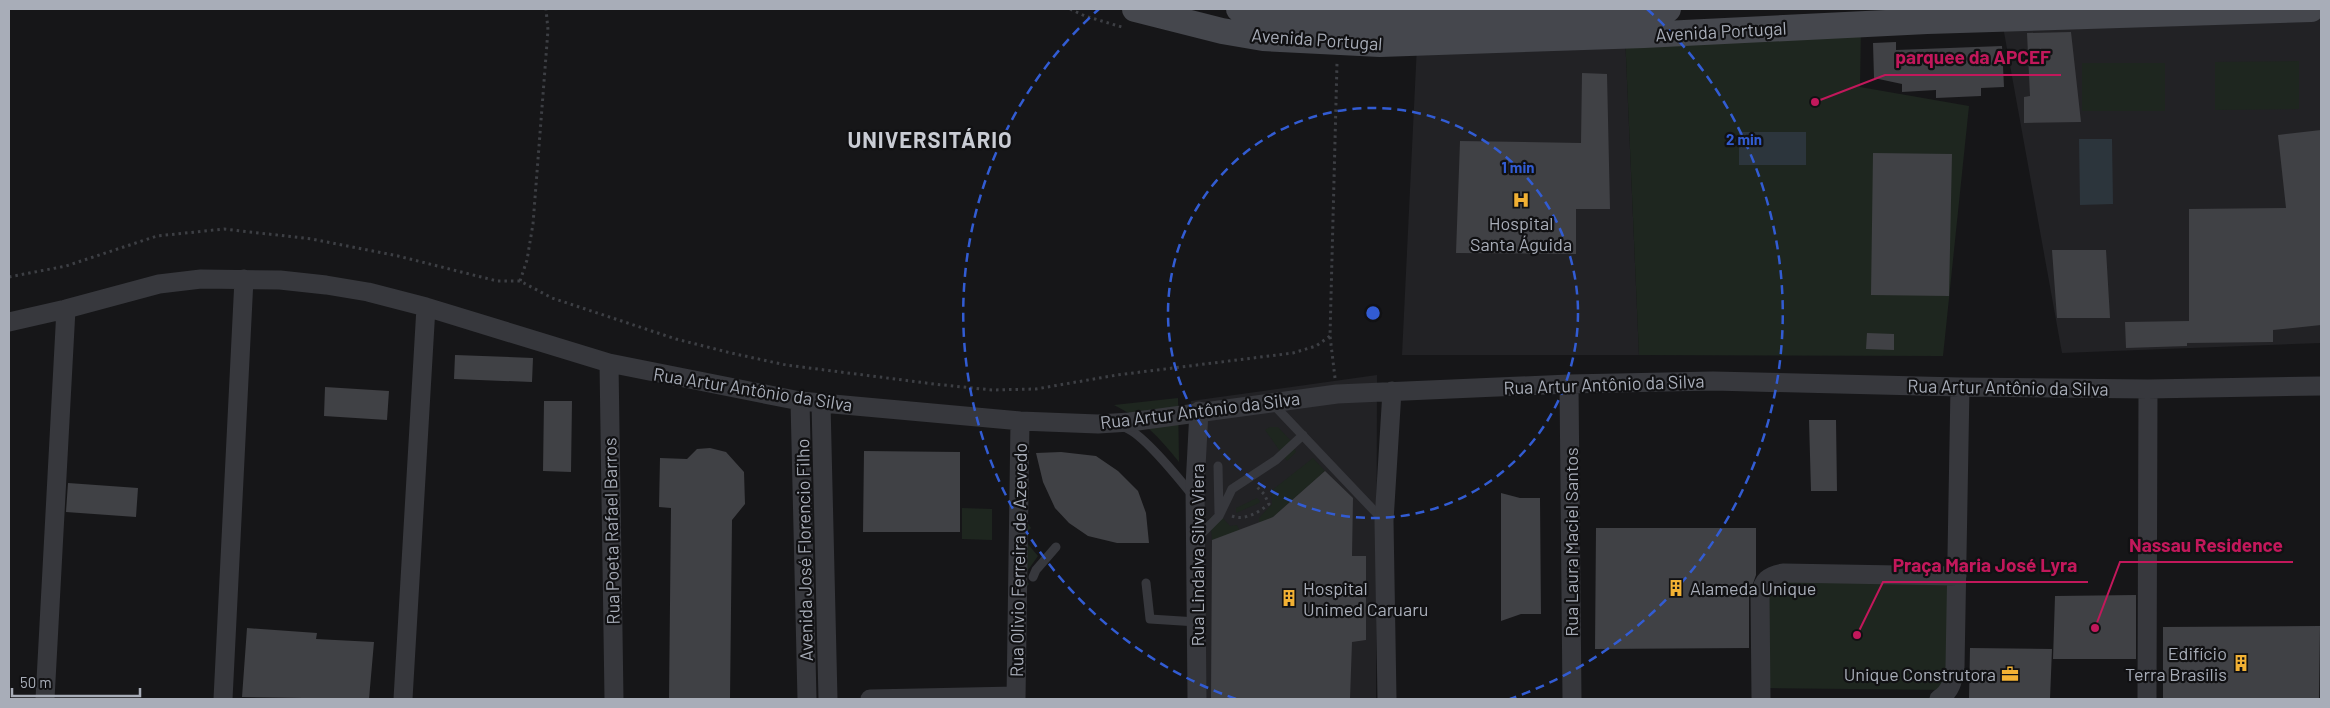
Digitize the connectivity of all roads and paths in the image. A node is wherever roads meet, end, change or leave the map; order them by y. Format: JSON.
{"nodes":[{"id":1,"x":546,"y":9,"type":"edge"},
{"id":2,"x":1135,"y":9,"type":"edge"},
{"id":3,"x":1239,"y":9,"type":"edge"},
{"id":4,"x":1668,"y":9,"type":"edge"},
{"id":5,"x":2310,"y":9,"type":"edge"},
{"id":6,"x":1614,"y":10,"type":"edge"},
{"id":7,"x":1224,"y":20,"type":"edge"},
{"id":8,"x":1329,"y":43,"type":"junction"},
{"id":9,"x":9,"y":277,"type":"edge"},
{"id":10,"x":244,"y":280,"type":"junction"},
{"id":11,"x":520,"y":281,"type":"junction"},
{"id":12,"x":426,"y":307,"type":"junction"},
{"id":13,"x":66,"y":309,"type":"junction"},
{"id":14,"x":9,"y":322,"type":"edge"},
{"id":15,"x":1330,"y":336,"type":"junction"},
{"id":16,"x":609,"y":363,"type":"junction"},
{"id":17,"x":1570,"y":384,"type":"junction"},
{"id":18,"x":2321,"y":386,"type":"edge"},
{"id":19,"x":1960,"y":387,"type":"junction"},
{"id":20,"x":2148,"y":388,"type":"junction"},
{"id":21,"x":1392,"y":391,"type":"junction"},
{"id":22,"x":1338,"y":394,"type":"junction"},
{"id":23,"x":800,"y":400,"type":"junction"},
{"id":24,"x":1271,"y":402,"type":"junction"},
{"id":25,"x":822,"y":403,"type":"junction"},
{"id":26,"x":1199,"y":411,"type":"junction"},
{"id":27,"x":1020,"y":421,"type":"junction"},
{"id":28,"x":1098,"y":424,"type":"junction"},
{"id":29,"x":1303,"y":435,"type":"junction"},
{"id":30,"x":1218,"y":466,"type":"dead end"},
{"id":31,"x":1247,"y":478,"type":"junction"},
{"id":32,"x":1227,"y":497,"type":"junction"},
{"id":33,"x":1196,"y":499,"type":"junction"},
{"id":34,"x":1219,"y":516,"type":"junction"},
{"id":35,"x":1384,"y":521,"type":"junction"},
{"id":36,"x":1197,"y":538,"type":"junction"},
{"id":37,"x":1056,"y":547,"type":"dead end"},
{"id":38,"x":1956,"y":576,"type":"junction"},
{"id":39,"x":1033,"y":577,"type":"dead end"},
{"id":40,"x":1146,"y":583,"type":"dead end"},
{"id":41,"x":1197,"y":622,"type":"junction"},
{"id":42,"x":1016,"y":697,"type":"edge"},
{"id":43,"x":45,"y":699,"type":"edge"},
{"id":44,"x":223,"y":699,"type":"edge"},
{"id":45,"x":403,"y":699,"type":"edge"},
{"id":46,"x":614,"y":699,"type":"edge"},
{"id":47,"x":807,"y":699,"type":"edge"},
{"id":48,"x":828,"y":699,"type":"edge"},
{"id":49,"x":870,"y":699,"type":"edge"},
{"id":50,"x":1197,"y":699,"type":"edge"},
{"id":51,"x":1387,"y":699,"type":"edge"},
{"id":52,"x":1572,"y":699,"type":"edge"},
{"id":53,"x":1761,"y":699,"type":"edge"},
{"id":54,"x":1939,"y":699,"type":"edge"},
{"id":55,"x":2147,"y":699,"type":"edge"}],
"edges":[{"from":1,"to":11,"type":"path"},
{"from":2,"to":7,"type":"street","name":"Avenida Portugal"},
{"from":3,"to":6,"type":"street","name":"Avenida Portugal"},
{"from":4,"to":6,"type":"street","name":"Avenida Portugal"},
{"from":5,"to":8,"type":"street","name":"Avenida Portugal"},
{"from":7,"to":8,"type":"street","name":"Avenida Portugal"},
{"from":8,"to":15,"type":"path"},
{"from":9,"to":11,"type":"path"},
{"from":10,"to":12,"type":"street","name":"Rua Artur Antônio da Silva"},
{"from":10,"to":13,"type":"street","name":"Rua Artur Antônio da Silva"},
{"from":10,"to":44,"type":"street"},
{"from":11,"to":15,"type":"path"},
{"from":12,"to":16,"type":"street","name":"Rua Artur Antônio da Silva"},
{"from":12,"to":45,"type":"street"},
{"from":13,"to":14,"type":"street","name":"Rua Artur Antônio da Silva"},
{"from":13,"to":43,"type":"street"},
{"from":15,"to":22,"type":"path"},
{"from":16,"to":23,"type":"street","name":"Rua Artur Antônio da Silva"},
{"from":16,"to":46,"type":"street","name":"Rua Poeta Rafael Barros"},
{"from":17,"to":19,"type":"street","name":"Rua Artur Antônio da Silva"},
{"from":17,"to":21,"type":"street","name":"Rua Artur Antônio da Silva"},
{"from":17,"to":52,"type":"street","name":"Rua Laura Maciel Santos"},
{"from":18,"to":20,"type":"street","name":"Rua Artur Antônio da Silva"},
{"from":19,"to":20,"type":"street","name":"Rua Artur Antônio da Silva"},
{"from":19,"to":38,"type":"street"},
{"from":20,"to":55,"type":"street"},
{"from":21,"to":22,"type":"street","name":"Rua Artur Antônio da Silva"},
{"from":21,"to":35,"type":"street"},
{"from":22,"to":24,"type":"street","name":"Rua Artur Antônio da Silva"},
{"from":23,"to":25,"type":"street","name":"Rua Artur Antônio da Silva"},
{"from":23,"to":47,"type":"street","name":"Avenida José Florencio Filho"},
{"from":24,"to":26,"type":"street","name":"Rua Artur Antônio da Silva"},
{"from":24,"to":29,"type":"lane"},
{"from":25,"to":27,"type":"street","name":"Rua Artur Antônio da Silva"},
{"from":25,"to":48,"type":"street","name":"Avenida José Florencio Filho"},
{"from":26,"to":28,"type":"street","name":"Rua Artur Antônio da Silva"},
{"from":26,"to":33,"type":"street","name":"Rua Lindalva Silva Viera"},
{"from":27,"to":28,"type":"street","name":"Rua Artur Antônio da Silva"},
{"from":27,"to":42,"type":"street","name":"Rua Olivio Ferreira de Azevedo"},
{"from":28,"to":33,"type":"lane"},
{"from":29,"to":31,"type":"lane"},
{"from":29,"to":35,"type":"lane"},
{"from":30,"to":34,"type":"lane"},
{"from":31,"to":32,"type":"lane"},
{"from":31,"to":32,"type":"path"},
{"from":32,"to":34,"type":"lane"},
{"from":33,"to":36,"type":"street","name":"Rua Lindalva Silva Viera"},
{"from":34,"to":36,"type":"lane"},
{"from":35,"to":51,"type":"street"},
{"from":36,"to":41,"type":"street","name":"Rua Lindalva Silva Viera"},
{"from":37,"to":39,"type":"lane"},
{"from":38,"to":53,"type":"street"},
{"from":38,"to":54,"type":"street"},
{"from":40,"to":41,"type":"lane"},
{"from":41,"to":50,"type":"street","name":"Rua Lindalva Silva Viera"},
{"from":42,"to":49,"type":"street"}]}
